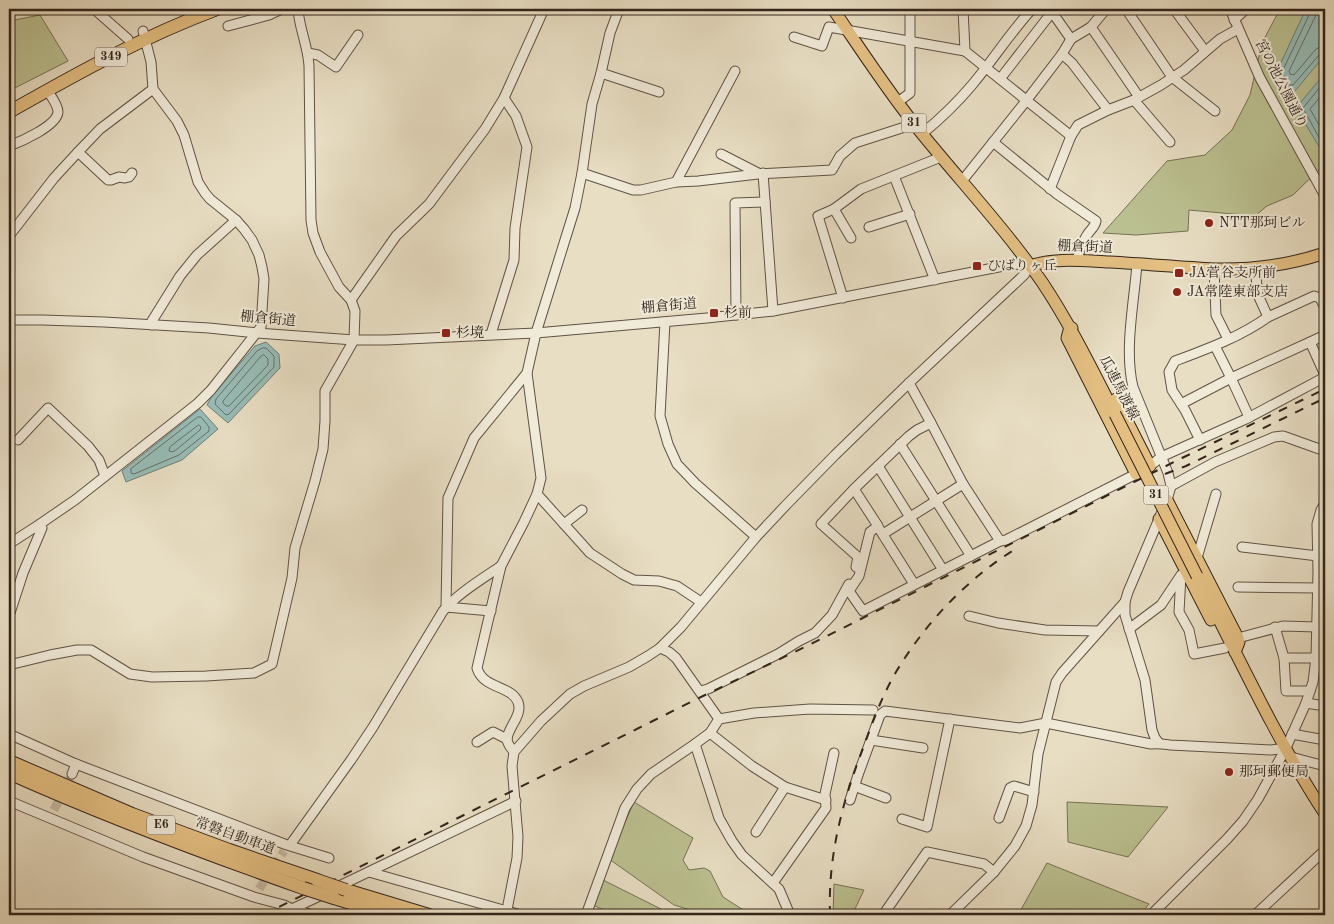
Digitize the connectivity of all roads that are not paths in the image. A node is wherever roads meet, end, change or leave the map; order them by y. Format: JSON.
{"nodes":[{"id":1,"x":94,"y":9,"type":"edge"},
{"id":2,"x":195,"y":9,"type":"edge"},
{"id":3,"x":217,"y":9,"type":"edge"},
{"id":4,"x":282,"y":9,"type":"edge"},
{"id":5,"x":298,"y":9,"type":"edge"},
{"id":6,"x":544,"y":9,"type":"edge"},
{"id":7,"x":619,"y":9,"type":"edge"},
{"id":8,"x":833,"y":9,"type":"edge"},
{"id":9,"x":910,"y":9,"type":"edge"},
{"id":10,"x":963,"y":9,"type":"edge"},
{"id":11,"x":1032,"y":9,"type":"edge"},
{"id":12,"x":1106,"y":9,"type":"edge"},
{"id":13,"x":1126,"y":9,"type":"edge"},
{"id":14,"x":1174,"y":9,"type":"edge"},
{"id":15,"x":1230,"y":9,"type":"edge"},
{"id":16,"x":1246,"y":9,"type":"edge"},
{"id":17,"x":1236,"y":24,"type":"junction"},
{"id":18,"x":228,"y":26,"type":"dead end"},
{"id":19,"x":1091,"y":27,"type":"junction"},
{"id":20,"x":849,"y":32,"type":"junction"},
{"id":21,"x":144,"y":35,"type":"junction"},
{"id":22,"x":358,"y":35,"type":"dead end"},
{"id":23,"x":794,"y":37,"type":"dead end"},
{"id":24,"x":1071,"y":38,"type":"junction"},
{"id":25,"x":128,"y":39,"type":"junction"},
{"id":26,"x":910,"y":42,"type":"junction"},
{"id":27,"x":965,"y":50,"type":"junction"},
{"id":28,"x":1205,"y":51,"type":"junction"},
{"id":29,"x":308,"y":53,"type":"junction"},
{"id":30,"x":1062,"y":54,"type":"junction"},
{"id":31,"x":986,"y":68,"type":"junction"},
{"id":32,"x":735,"y":71,"type":"dead end"},
{"id":33,"x":602,"y":74,"type":"junction"},
{"id":34,"x":1172,"y":77,"type":"junction"},
{"id":35,"x":1000,"y":79,"type":"junction"},
{"id":36,"x":153,"y":89,"type":"junction"},
{"id":37,"x":47,"y":90,"type":"junction"},
{"id":38,"x":659,"y":92,"type":"dead end"},
{"id":39,"x":504,"y":98,"type":"junction"},
{"id":40,"x":1137,"y":99,"type":"junction"},
{"id":41,"x":897,"y":101,"type":"junction"},
{"id":42,"x":1026,"y":101,"type":"junction"},
{"id":43,"x":9,"y":103,"type":"edge"},
{"id":44,"x":1108,"y":110,"type":"junction"},
{"id":45,"x":1215,"y":111,"type":"dead end"},
{"id":46,"x":9,"y":112,"type":"edge"},
{"id":47,"x":914,"y":123,"type":"junction"},
{"id":48,"x":922,"y":134,"type":"junction"},
{"id":49,"x":1071,"y":136,"type":"junction"},
{"id":50,"x":993,"y":142,"type":"junction"},
{"id":51,"x":1170,"y":142,"type":"dead end"},
{"id":52,"x":9,"y":146,"type":"edge"},
{"id":53,"x":78,"y":152,"type":"junction"},
{"id":54,"x":721,"y":154,"type":"dead end"},
{"id":55,"x":941,"y":157,"type":"junction"},
{"id":56,"x":132,"y":173,"type":"dead end"},
{"id":57,"x":582,"y":173,"type":"junction"},
{"id":58,"x":760,"y":174,"type":"junction"},
{"id":59,"x":894,"y":176,"type":"junction"},
{"id":60,"x":962,"y":181,"type":"junction"},
{"id":61,"x":676,"y":182,"type":"junction"},
{"id":62,"x":1050,"y":189,"type":"junction"},
{"id":63,"x":1325,"y":196,"type":"edge"},
{"id":64,"x":765,"y":202,"type":"junction"},
{"id":65,"x":834,"y":209,"type":"junction"},
{"id":66,"x":910,"y":214,"type":"junction"},
{"id":67,"x":236,"y":220,"type":"junction"},
{"id":68,"x":869,"y":227,"type":"dead end"},
{"id":69,"x":9,"y":236,"type":"edge"},
{"id":70,"x":851,"y":238,"type":"dead end"},
{"id":71,"x":1325,"y":253,"type":"edge"},
{"id":72,"x":1077,"y":260,"type":"junction"},
{"id":73,"x":1137,"y":264,"type":"junction"},
{"id":74,"x":1030,"y":266,"type":"junction"},
{"id":75,"x":1255,"y":268,"type":"junction"},
{"id":76,"x":1214,"y":270,"type":"junction"},
{"id":77,"x":935,"y":280,"type":"junction"},
{"id":78,"x":843,"y":298,"type":"junction"},
{"id":79,"x":351,"y":300,"type":"junction"},
{"id":80,"x":1325,"y":308,"type":"edge"},
{"id":81,"x":773,"y":311,"type":"junction"},
{"id":82,"x":736,"y":315,"type":"junction"},
{"id":83,"x":1268,"y":317,"type":"junction"},
{"id":84,"x":9,"y":320,"type":"edge"},
{"id":85,"x":665,"y":322,"type":"junction"},
{"id":86,"x":152,"y":325,"type":"junction"},
{"id":87,"x":1070,"y":327,"type":"junction"},
{"id":88,"x":257,"y":333,"type":"junction"},
{"id":89,"x":536,"y":333,"type":"junction"},
{"id":90,"x":491,"y":334,"type":"junction"},
{"id":91,"x":1325,"y":335,"type":"edge"},
{"id":92,"x":1228,"y":339,"type":"junction"},
{"id":93,"x":354,"y":340,"type":"junction"},
{"id":94,"x":1310,"y":342,"type":"junction"},
{"id":95,"x":1214,"y":346,"type":"junction"},
{"id":96,"x":527,"y":373,"type":"junction"},
{"id":97,"x":1325,"y":376,"type":"edge"},
{"id":98,"x":1231,"y":378,"type":"junction"},
{"id":99,"x":909,"y":383,"type":"junction"},
{"id":100,"x":1181,"y":404,"type":"junction"},
{"id":101,"x":1250,"y":417,"type":"junction"},
{"id":102,"x":931,"y":423,"type":"junction"},
{"id":103,"x":18,"y":440,"type":"dead end"},
{"id":104,"x":1200,"y":440,"type":"junction"},
{"id":105,"x":900,"y":444,"type":"junction"},
{"id":106,"x":1325,"y":452,"type":"edge"},
{"id":107,"x":1161,"y":457,"type":"junction"},
{"id":108,"x":878,"y":466,"type":"junction"},
{"id":109,"x":1150,"y":466,"type":"junction"},
{"id":110,"x":1136,"y":474,"type":"junction"},
{"id":111,"x":105,"y":476,"type":"junction"},
{"id":112,"x":963,"y":484,"type":"junction"},
{"id":113,"x":1171,"y":486,"type":"junction"},
{"id":114,"x":854,"y":489,"type":"junction"},
{"id":115,"x":537,"y":494,"type":"junction"},
{"id":116,"x":1216,"y":494,"type":"dead end"},
{"id":117,"x":1167,"y":500,"type":"junction"},
{"id":118,"x":936,"y":501,"type":"junction"},
{"id":119,"x":1325,"y":503,"type":"edge"},
{"id":120,"x":582,"y":510,"type":"dead end"},
{"id":121,"x":909,"y":518,"type":"junction"},
{"id":122,"x":1159,"y":519,"type":"junction"},
{"id":123,"x":40,"y":524,"type":"junction"},
{"id":124,"x":564,"y":524,"type":"junction"},
{"id":125,"x":880,"y":530,"type":"junction"},
{"id":126,"x":756,"y":537,"type":"junction"},
{"id":127,"x":1000,"y":541,"type":"junction"},
{"id":128,"x":9,"y":544,"type":"edge"},
{"id":129,"x":1242,"y":547,"type":"dead end"},
{"id":130,"x":970,"y":556,"type":"junction"},
{"id":131,"x":1318,"y":556,"type":"junction"},
{"id":132,"x":1197,"y":558,"type":"junction"},
{"id":133,"x":501,"y":566,"type":"junction"},
{"id":134,"x":943,"y":570,"type":"junction"},
{"id":135,"x":1182,"y":571,"type":"junction"},
{"id":136,"x":1322,"y":571,"type":"edge"},
{"id":137,"x":914,"y":584,"type":"junction"},
{"id":138,"x":1238,"y":587,"type":"dead end"},
{"id":139,"x":1320,"y":593,"type":"edge"},
{"id":140,"x":701,"y":602,"type":"junction"},
{"id":141,"x":1125,"y":602,"type":"junction"},
{"id":142,"x":446,"y":607,"type":"junction"},
{"id":143,"x":491,"y":611,"type":"junction"},
{"id":144,"x":9,"y":616,"type":"edge"},
{"id":145,"x":969,"y":616,"type":"dead end"},
{"id":146,"x":1275,"y":627,"type":"junction"},
{"id":147,"x":1317,"y":627,"type":"junction"},
{"id":148,"x":1128,"y":629,"type":"junction"},
{"id":149,"x":1099,"y":631,"type":"junction"},
{"id":150,"x":1238,"y":638,"type":"junction"},
{"id":151,"x":660,"y":648,"type":"junction"},
{"id":152,"x":1230,"y":650,"type":"junction"},
{"id":153,"x":1284,"y":658,"type":"junction"},
{"id":154,"x":1316,"y":658,"type":"junction"},
{"id":155,"x":9,"y":665,"type":"edge"},
{"id":156,"x":1310,"y":690,"type":"junction"},
{"id":157,"x":700,"y":691,"type":"junction"},
{"id":158,"x":1306,"y":703,"type":"junction"},
{"id":159,"x":1325,"y":706,"type":"edge"},
{"id":160,"x":873,"y":710,"type":"dead end"},
{"id":161,"x":719,"y":719,"type":"junction"},
{"id":162,"x":950,"y":720,"type":"junction"},
{"id":163,"x":1046,"y":722,"type":"junction"},
{"id":164,"x":710,"y":733,"type":"junction"},
{"id":165,"x":9,"y":734,"type":"edge"},
{"id":166,"x":1292,"y":734,"type":"junction"},
{"id":167,"x":507,"y":739,"type":"junction"},
{"id":168,"x":871,"y":740,"type":"junction"},
{"id":169,"x":1325,"y":740,"type":"edge"},
{"id":170,"x":477,"y":742,"type":"dead end"},
{"id":171,"x":1159,"y":743,"type":"junction"},
{"id":172,"x":695,"y":744,"type":"junction"},
{"id":173,"x":923,"y":748,"type":"dead end"},
{"id":174,"x":514,"y":752,"type":"junction"},
{"id":175,"x":834,"y":753,"type":"dead end"},
{"id":176,"x":1288,"y":753,"type":"junction"},
{"id":177,"x":9,"y":761,"type":"edge"},
{"id":178,"x":76,"y":764,"type":"junction"},
{"id":179,"x":1325,"y":766,"type":"edge"},
{"id":180,"x":9,"y":773,"type":"edge"},
{"id":181,"x":72,"y":774,"type":"tunnel mouth"},
{"id":182,"x":854,"y":786,"type":"junction"},
{"id":183,"x":785,"y":787,"type":"junction"},
{"id":184,"x":1034,"y":792,"type":"junction"},
{"id":185,"x":886,"y":798,"type":"dead end"},
{"id":186,"x":826,"y":800,"type":"junction"},
{"id":187,"x":850,"y":800,"type":"dead end"},
{"id":188,"x":9,"y":801,"type":"edge"},
{"id":189,"x":516,"y":801,"type":"junction"},
{"id":190,"x":1325,"y":814,"type":"edge"},
{"id":191,"x":999,"y":818,"type":"dead end"},
{"id":192,"x":902,"y":819,"type":"dead end"},
{"id":193,"x":756,"y":832,"type":"dead end"},
{"id":194,"x":287,"y":847,"type":"junction"},
{"id":195,"x":1325,"y":850,"type":"edge"},
{"id":196,"x":329,"y":858,"type":"dead end"},
{"id":197,"x":369,"y":872,"type":"junction"},
{"id":198,"x":994,"y":872,"type":"junction"},
{"id":199,"x":773,"y":883,"type":"junction"},
{"id":200,"x":292,"y":909,"type":"junction"},
{"id":201,"x":506,"y":913,"type":"edge"},
{"id":202,"x":279,"y":915,"type":"edge"},
{"id":203,"x":313,"y":915,"type":"edge"},
{"id":204,"x":390,"y":915,"type":"edge"},
{"id":205,"x":429,"y":915,"type":"edge"},
{"id":206,"x":521,"y":915,"type":"edge"},
{"id":207,"x":586,"y":915,"type":"edge"},
{"id":208,"x":790,"y":915,"type":"edge"},
{"id":209,"x":884,"y":915,"type":"edge"},
{"id":210,"x":950,"y":915,"type":"edge"},
{"id":211,"x":1151,"y":915,"type":"edge"},
{"id":212,"x":1255,"y":915,"type":"edge"}],
"edges":[{"from":1,"to":25,"type":"street"},
{"from":2,"to":21,"type":"highway","number":"349"},
{"from":3,"to":21,"type":"highway","number":"349"},
{"from":4,"to":18,"type":"street"},
{"from":5,"to":29,"type":"street"},
{"from":6,"to":39,"type":"street"},
{"from":7,"to":33,"type":"street"},
{"from":8,"to":20,"type":"main road","name":"瓜連馬渡線","number":"31"},
{"from":9,"to":26,"type":"street"},
{"from":10,"to":27,"type":"street"},
{"from":11,"to":31,"type":"street"},
{"from":12,"to":19,"type":"street"},
{"from":13,"to":34,"type":"street"},
{"from":14,"to":28,"type":"street"},
{"from":15,"to":17,"type":"street","name":"宮の池公園通り"},
{"from":16,"to":17,"type":"street"},
{"from":17,"to":28,"type":"street"},
{"from":17,"to":63,"type":"street","name":"宮の池公園通り"},
{"from":19,"to":24,"type":"street"},
{"from":19,"to":40,"type":"street"},
{"from":20,"to":23,"type":"street"},
{"from":20,"to":26,"type":"street"},
{"from":20,"to":41,"type":"main road","name":"瓜連馬渡線","number":"31"},
{"from":21,"to":25,"type":"highway","number":"349"},
{"from":21,"to":36,"type":"street"},
{"from":21,"to":37,"type":"highway","number":"349"},
{"from":22,"to":29,"type":"street"},
{"from":24,"to":30,"type":"street"},
{"from":24,"to":35,"type":"street"},
{"from":25,"to":43,"type":"highway","number":"349"},
{"from":26,"to":27,"type":"street"},
{"from":26,"to":41,"type":"street"},
{"from":27,"to":31,"type":"street"},
{"from":28,"to":34,"type":"street"},
{"from":29,"to":79,"type":"street"},
{"from":30,"to":42,"type":"street"},
{"from":30,"to":44,"type":"street"},
{"from":31,"to":35,"type":"street"},
{"from":31,"to":48,"type":"street"},
{"from":32,"to":61,"type":"street"},
{"from":33,"to":38,"type":"street"},
{"from":33,"to":57,"type":"street"},
{"from":34,"to":40,"type":"street"},
{"from":34,"to":45,"type":"street"},
{"from":35,"to":42,"type":"street"},
{"from":36,"to":53,"type":"street"},
{"from":36,"to":67,"type":"street"},
{"from":37,"to":46,"type":"highway","number":"349"},
{"from":37,"to":52,"type":"street"},
{"from":39,"to":79,"type":"street"},
{"from":39,"to":90,"type":"street"},
{"from":40,"to":44,"type":"street"},
{"from":40,"to":51,"type":"street"},
{"from":41,"to":47,"type":"main road","name":"瓜連馬渡線","number":"31"},
{"from":42,"to":49,"type":"street"},
{"from":42,"to":50,"type":"street"},
{"from":44,"to":49,"type":"street"},
{"from":47,"to":48,"type":"main road","name":"瓜連馬渡線","number":"31"},
{"from":47,"to":58,"type":"street"},
{"from":48,"to":55,"type":"main road","name":"瓜連馬渡線","number":"31"},
{"from":49,"to":62,"type":"street"},
{"from":50,"to":60,"type":"street"},
{"from":50,"to":62,"type":"street"},
{"from":53,"to":56,"type":"street"},
{"from":53,"to":69,"type":"street"},
{"from":54,"to":58,"type":"street"},
{"from":55,"to":59,"type":"street"},
{"from":55,"to":60,"type":"main road","name":"瓜連馬渡線","number":"31"},
{"from":57,"to":61,"type":"street"},
{"from":57,"to":89,"type":"street"},
{"from":58,"to":61,"type":"street"},
{"from":58,"to":64,"type":"street"},
{"from":59,"to":65,"type":"street"},
{"from":59,"to":66,"type":"street"},
{"from":60,"to":74,"type":"main road","name":"瓜連馬渡線","number":"31"},
{"from":62,"to":72,"type":"street"},
{"from":64,"to":81,"type":"street"},
{"from":64,"to":82,"type":"street"},
{"from":65,"to":70,"type":"street"},
{"from":65,"to":78,"type":"street"},
{"from":66,"to":68,"type":"street"},
{"from":66,"to":77,"type":"street"},
{"from":67,"to":86,"type":"street"},
{"from":67,"to":88,"type":"street"},
{"from":71,"to":75,"type":"main road","name":"棚倉街道"},
{"from":72,"to":73,"type":"main road","name":"棚倉街道"},
{"from":72,"to":74,"type":"main road","name":"棚倉街道"},
{"from":73,"to":76,"type":"main road","name":"棚倉街道"},
{"from":73,"to":107,"type":"street"},
{"from":74,"to":77,"type":"street","name":"棚倉街道"},
{"from":74,"to":87,"type":"main road","name":"瓜連馬渡線","number":"31"},
{"from":74,"to":99,"type":"street"},
{"from":75,"to":76,"type":"main road","name":"棚倉街道"},
{"from":75,"to":83,"type":"street"},
{"from":76,"to":92,"type":"street"},
{"from":77,"to":78,"type":"street","name":"棚倉街道"},
{"from":78,"to":81,"type":"street","name":"棚倉街道"},
{"from":79,"to":93,"type":"street"},
{"from":80,"to":83,"type":"street"},
{"from":81,"to":82,"type":"street","name":"棚倉街道"},
{"from":82,"to":85,"type":"street","name":"棚倉街道"},
{"from":83,"to":92,"type":"street"},
{"from":84,"to":86,"type":"street","name":"棚倉街道"},
{"from":85,"to":89,"type":"street","name":"棚倉街道"},
{"from":85,"to":126,"type":"street"},
{"from":86,"to":88,"type":"street","name":"棚倉街道"},
{"from":87,"to":109,"type":"main road"},
{"from":87,"to":110,"type":"main road"},
{"from":87,"to":152,"type":"main road","name":"瓜連馬渡線","number":"31","bridge":true},
{"from":88,"to":93,"type":"street","name":"棚倉街道"},
{"from":88,"to":111,"type":"street"},
{"from":89,"to":90,"type":"street","name":"棚倉街道"},
{"from":89,"to":96,"type":"street"},
{"from":90,"to":93,"type":"street","name":"棚倉街道"},
{"from":91,"to":94,"type":"street"},
{"from":92,"to":95,"type":"street"},
{"from":93,"to":155,"type":"street"},
{"from":94,"to":97,"type":"street"},
{"from":94,"to":98,"type":"street"},
{"from":95,"to":98,"type":"street"},
{"from":95,"to":100,"type":"street"},
{"from":96,"to":115,"type":"street"},
{"from":96,"to":142,"type":"street"},
{"from":97,"to":101,"type":"street"},
{"from":98,"to":100,"type":"street"},
{"from":98,"to":101,"type":"street"},
{"from":99,"to":102,"type":"street"},
{"from":99,"to":126,"type":"street"},
{"from":100,"to":104,"type":"street"},
{"from":101,"to":104,"type":"street"},
{"from":102,"to":105,"type":"street"},
{"from":102,"to":112,"type":"street"},
{"from":103,"to":111,"type":"street"},
{"from":104,"to":107,"type":"street"},
{"from":105,"to":108,"type":"street"},
{"from":105,"to":118,"type":"street"},
{"from":106,"to":113,"type":"street"},
{"from":107,"to":109,"type":"street"},
{"from":107,"to":113,"type":"street"},
{"from":108,"to":114,"type":"street"},
{"from":108,"to":121,"type":"street"},
{"from":109,"to":110,"type":"street"},
{"from":110,"to":127,"type":"street"},
{"from":111,"to":123,"type":"street"},
{"from":112,"to":118,"type":"street"},
{"from":112,"to":127,"type":"street"},
{"from":113,"to":117,"type":"street"},
{"from":114,"to":125,"type":"street"},
{"from":114,"to":157,"type":"street"},
{"from":115,"to":124,"type":"street"},
{"from":115,"to":133,"type":"street"},
{"from":116,"to":132,"type":"street"},
{"from":117,"to":122,"type":"street"},
{"from":117,"to":132,"type":"main road"},
{"from":118,"to":121,"type":"street"},
{"from":118,"to":130,"type":"street"},
{"from":119,"to":131,"type":"street"},
{"from":120,"to":124,"type":"street"},
{"from":121,"to":125,"type":"street"},
{"from":121,"to":134,"type":"street"},
{"from":122,"to":135,"type":"main road"},
{"from":122,"to":141,"type":"street"},
{"from":123,"to":128,"type":"street"},
{"from":123,"to":144,"type":"street"},
{"from":124,"to":140,"type":"street"},
{"from":125,"to":137,"type":"street"},
{"from":125,"to":137,"type":"street"},
{"from":126,"to":140,"type":"street"},
{"from":127,"to":130,"type":"street"},
{"from":129,"to":131,"type":"street"},
{"from":130,"to":134,"type":"street"},
{"from":131,"to":136,"type":"street"},
{"from":132,"to":150,"type":"main road"},
{"from":133,"to":142,"type":"street"},
{"from":133,"to":143,"type":"street"},
{"from":134,"to":137,"type":"street"},
{"from":135,"to":148,"type":"street"},
{"from":135,"to":152,"type":"main road"},
{"from":135,"to":152,"type":"street"},
{"from":136,"to":139,"type":"street"},
{"from":138,"to":139,"type":"street"},
{"from":139,"to":147,"type":"street"},
{"from":140,"to":151,"type":"street"},
{"from":141,"to":148,"type":"street"},
{"from":141,"to":149,"type":"street"},
{"from":142,"to":143,"type":"street"},
{"from":142,"to":194,"type":"street"},
{"from":143,"to":167,"type":"street"},
{"from":145,"to":149,"type":"street"},
{"from":146,"to":147,"type":"street"},
{"from":146,"to":150,"type":"street"},
{"from":146,"to":153,"type":"street"},
{"from":147,"to":154,"type":"street"},
{"from":148,"to":171,"type":"street"},
{"from":149,"to":163,"type":"street"},
{"from":150,"to":152,"type":"main road"},
{"from":151,"to":157,"type":"street"},
{"from":151,"to":174,"type":"street"},
{"from":152,"to":176,"type":"main road","name":"瓜連馬渡線","number":"31"},
{"from":153,"to":154,"type":"street"},
{"from":153,"to":156,"type":"street"},
{"from":154,"to":156,"type":"street"},
{"from":156,"to":158,"type":"street"},
{"from":157,"to":161,"type":"street"},
{"from":158,"to":159,"type":"street"},
{"from":158,"to":166,"type":"street"},
{"from":160,"to":161,"type":"street"},
{"from":161,"to":164,"type":"street"},
{"from":162,"to":163,"type":"street"},
{"from":162,"to":168,"type":"street"},
{"from":162,"to":192,"type":"street"},
{"from":163,"to":171,"type":"street"},
{"from":163,"to":184,"type":"street"},
{"from":164,"to":172,"type":"street"},
{"from":164,"to":183,"type":"street"},
{"from":165,"to":178,"type":"street"},
{"from":166,"to":169,"type":"street"},
{"from":166,"to":176,"type":"street"},
{"from":167,"to":170,"type":"street"},
{"from":167,"to":174,"type":"street"},
{"from":168,"to":173,"type":"street"},
{"from":168,"to":182,"type":"street"},
{"from":171,"to":176,"type":"street"},
{"from":172,"to":199,"type":"street"},
{"from":172,"to":207,"type":"street"},
{"from":174,"to":189,"type":"street"},
{"from":175,"to":186,"type":"street"},
{"from":176,"to":179,"type":"street"},
{"from":176,"to":190,"type":"main road","name":"瓜連馬渡線","number":"31"},
{"from":176,"to":211,"type":"street"},
{"from":177,"to":205,"type":"highway","name":"常磐自動車道","number":"E6","bridge":true},
{"from":178,"to":181,"type":"street"},
{"from":178,"to":194,"type":"street"},
{"from":180,"to":204,"type":"highway","name":"常磐自動車道","number":"E6","bridge":true},
{"from":182,"to":185,"type":"street"},
{"from":182,"to":187,"type":"street"},
{"from":183,"to":186,"type":"street"},
{"from":183,"to":193,"type":"street"},
{"from":184,"to":191,"type":"street"},
{"from":184,"to":198,"type":"street"},
{"from":186,"to":199,"type":"street"},
{"from":188,"to":200,"type":"street"},
{"from":189,"to":197,"type":"street"},
{"from":189,"to":201,"type":"street"},
{"from":194,"to":196,"type":"street"},
{"from":195,"to":212,"type":"street"},
{"from":197,"to":200,"type":"street"},
{"from":197,"to":201,"type":"street"},
{"from":198,"to":209,"type":"street"},
{"from":198,"to":210,"type":"street"},
{"from":199,"to":208,"type":"street"},
{"from":200,"to":202,"type":"street"},
{"from":200,"to":203,"type":"street"},
{"from":201,"to":206,"type":"street"}]}
